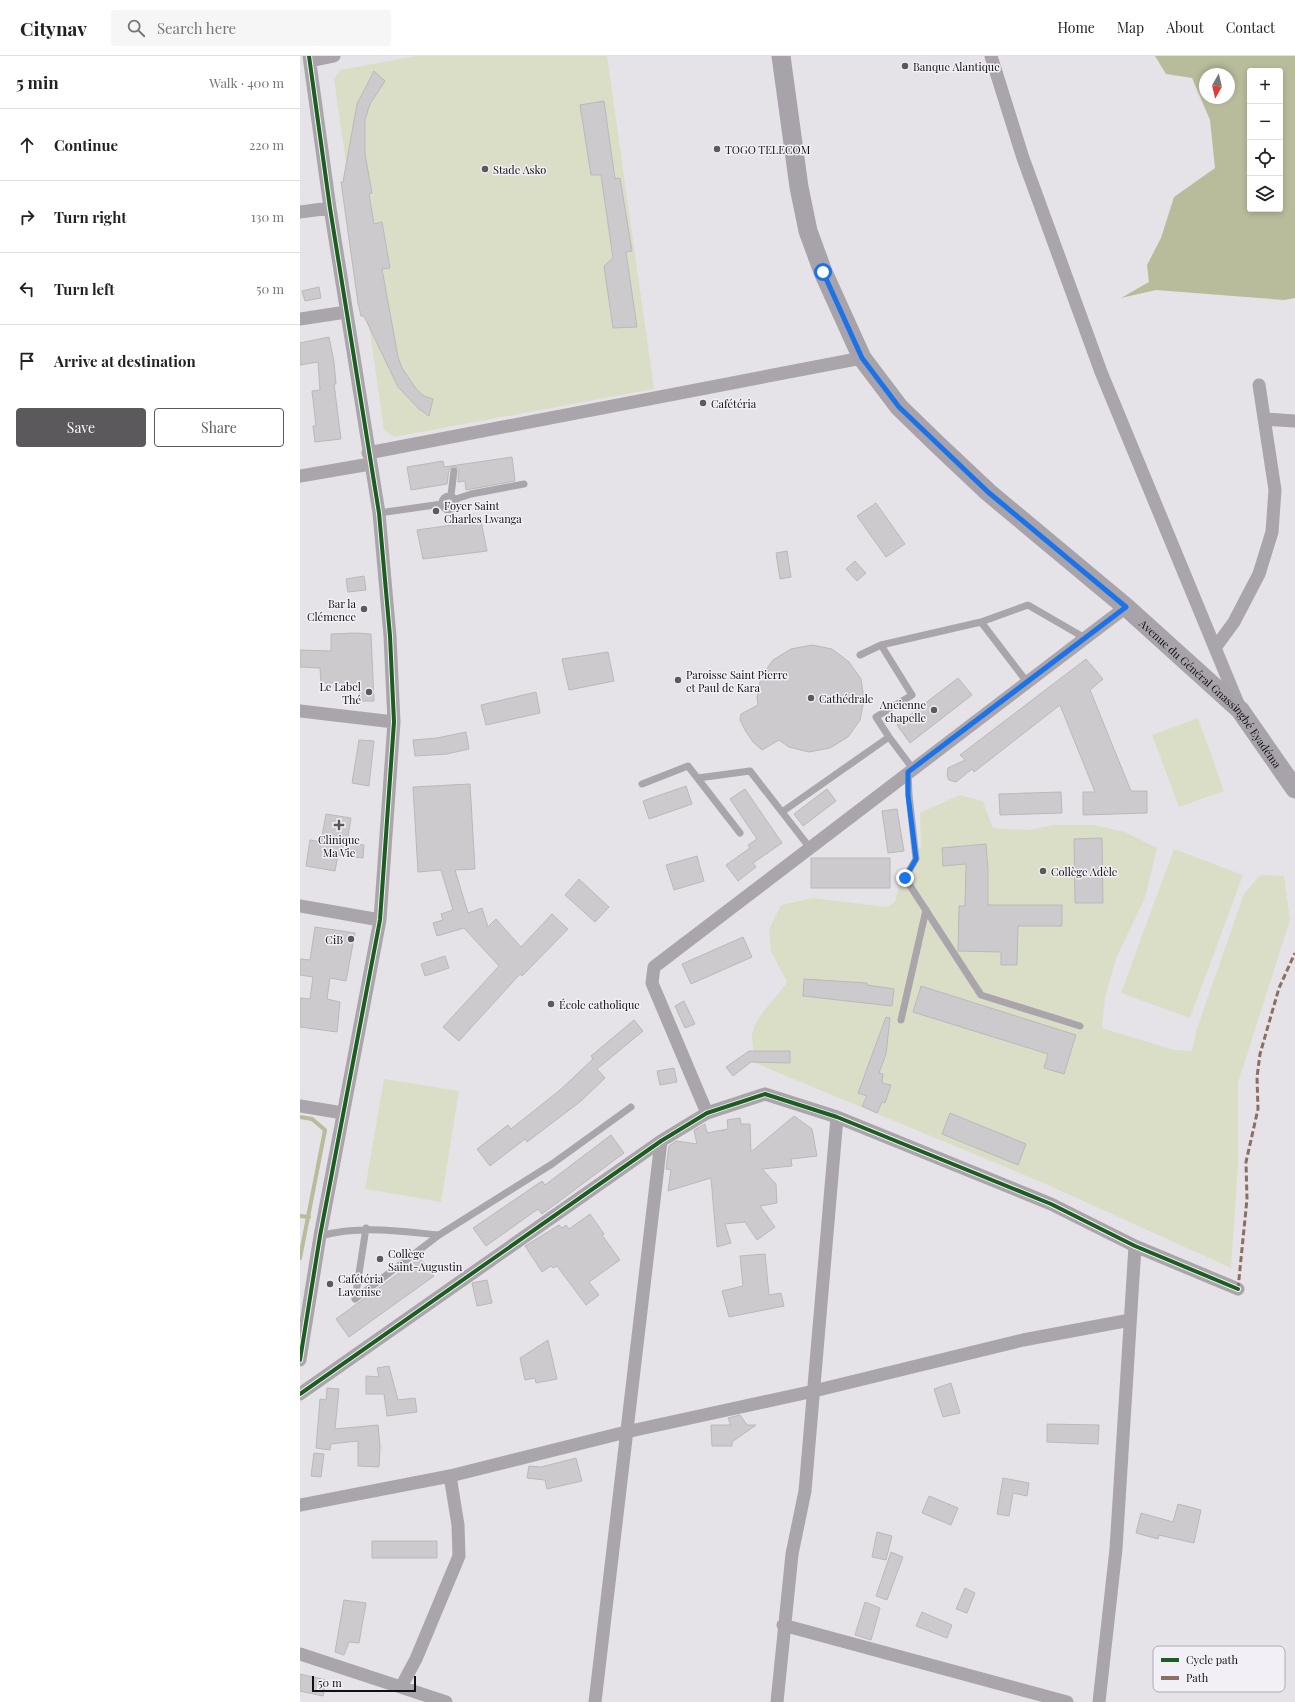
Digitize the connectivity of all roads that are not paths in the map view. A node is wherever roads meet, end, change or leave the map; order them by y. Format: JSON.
{"nodes":[{"id":1,"x":334,"y":56,"type":"edge"},
{"id":2,"x":781,"y":56,"type":"edge"},
{"id":3,"x":991,"y":56,"type":"edge"},
{"id":4,"x":310,"y":58,"type":"edge"},
{"id":5,"x":330,"y":208,"type":"junction"},
{"id":6,"x":300,"y":212,"type":"edge"},
{"id":7,"x":346,"y":312,"type":"junction"},
{"id":8,"x":300,"y":319,"type":"edge"},
{"id":9,"x":862,"y":358,"type":"junction"},
{"id":10,"x":1260,"y":385,"type":"dead end"},
{"id":11,"x":1264,"y":419,"type":"junction"},
{"id":12,"x":1295,"y":421,"type":"edge"},
{"id":13,"x":369,"y":458,"type":"junction"},
{"id":14,"x":454,"y":471,"type":"dead end"},
{"id":15,"x":300,"y":476,"type":"edge"},
{"id":16,"x":524,"y":484,"type":"dead end"},
{"id":17,"x":453,"y":497,"type":"junction"},
{"id":18,"x":442,"y":504,"type":"junction"},
{"id":19,"x":379,"y":513,"type":"junction"},
{"id":20,"x":1126,"y":607,"type":"junction"},
{"id":21,"x":981,"y":622,"type":"junction"},
{"id":22,"x":1085,"y":638,"type":"junction"},
{"id":23,"x":881,"y":646,"type":"junction"},
{"id":24,"x":1215,"y":648,"type":"junction"},
{"id":25,"x":860,"y":655,"type":"dead end"},
{"id":26,"x":1027,"y":682,"type":"junction"},
{"id":27,"x":1240,"y":710,"type":"junction"},
{"id":28,"x":300,"y":711,"type":"edge"},
{"id":29,"x":394,"y":722,"type":"junction"},
{"id":30,"x":889,"y":737,"type":"junction"},
{"id":31,"x":911,"y":771,"type":"junction"},
{"id":32,"x":698,"y":778,"type":"junction"},
{"id":33,"x":642,"y":784,"type":"dead end"},
{"id":34,"x":1295,"y":789,"type":"edge"},
{"id":35,"x":782,"y":812,"type":"junction"},
{"id":36,"x":740,"y":833,"type":"dead end"},
{"id":37,"x":810,"y":848,"type":"junction"},
{"id":38,"x":300,"y":906,"type":"edge"},
{"id":39,"x":926,"y":910,"type":"junction"},
{"id":40,"x":380,"y":920,"type":"junction"},
{"id":41,"x":901,"y":1020,"type":"dead end"},
{"id":42,"x":1080,"y":1026,"type":"dead end"},
{"id":43,"x":300,"y":1106,"type":"edge"},
{"id":44,"x":631,"y":1108,"type":"dead end"},
{"id":45,"x":343,"y":1113,"type":"junction"},
{"id":46,"x":707,"y":1113,"type":"junction"},
{"id":47,"x":837,"y":1117,"type":"junction"},
{"id":48,"x":661,"y":1141,"type":"junction"},
{"id":49,"x":366,"y":1228,"type":"junction"},
{"id":50,"x":439,"y":1235,"type":"junction"},
{"id":51,"x":320,"y":1236,"type":"junction"},
{"id":52,"x":1135,"y":1246,"type":"junction"},
{"id":53,"x":1238,"y":1288,"type":"dead end"},
{"id":54,"x":304,"y":1317,"type":"edge"},
{"id":55,"x":1130,"y":1320,"type":"junction"},
{"id":56,"x":300,"y":1360,"type":"edge"},
{"id":57,"x":814,"y":1391,"type":"junction"},
{"id":58,"x":300,"y":1394,"type":"edge"},
{"id":59,"x":626,"y":1432,"type":"junction"},
{"id":60,"x":450,"y":1476,"type":"junction"},
{"id":61,"x":300,"y":1505,"type":"edge"},
{"id":62,"x":783,"y":1625,"type":"junction"},
{"id":63,"x":300,"y":1654,"type":"edge"},
{"id":64,"x":401,"y":1687,"type":"junction"},
{"id":65,"x":426,"y":1699,"type":"edge"},
{"id":66,"x":446,"y":1702,"type":"edge"},
{"id":67,"x":595,"y":1702,"type":"edge"},
{"id":68,"x":776,"y":1702,"type":"edge"},
{"id":69,"x":1067,"y":1702,"type":"edge"},
{"id":70,"x":1099,"y":1702,"type":"edge"}],
"edges":[{"from":1,"to":4,"type":"street"},
{"from":2,"to":9,"type":"main road","name":"Avenue du Général Gnassingbé Eyadéma"},
{"from":3,"to":24,"type":"street"},
{"from":4,"to":5,"type":"street"},
{"from":5,"to":6,"type":"street"},
{"from":5,"to":7,"type":"street"},
{"from":7,"to":8,"type":"street"},
{"from":7,"to":13,"type":"street"},
{"from":9,"to":13,"type":"street"},
{"from":9,"to":20,"type":"main road","name":"Avenue du Général Gnassingbé Eyadéma"},
{"from":10,"to":11,"type":"street"},
{"from":11,"to":12,"type":"street"},
{"from":11,"to":24,"type":"street"},
{"from":13,"to":15,"type":"street"},
{"from":13,"to":19,"type":"street"},
{"from":14,"to":17,"type":"lane"},
{"from":16,"to":17,"type":"lane"},
{"from":17,"to":18,"type":"lane"},
{"from":17,"to":18,"type":"lane"},
{"from":18,"to":19,"type":"lane"},
{"from":19,"to":29,"type":"street"},
{"from":20,"to":22,"type":"street"},
{"from":20,"to":27,"type":"main road","name":"Avenue du Général Gnassingbé Eyadéma"},
{"from":21,"to":22,"type":"lane"},
{"from":21,"to":23,"type":"lane"},
{"from":21,"to":26,"type":"lane"},
{"from":22,"to":26,"type":"street"},
{"from":23,"to":25,"type":"lane"},
{"from":23,"to":30,"type":"lane"},
{"from":24,"to":27,"type":"street"},
{"from":26,"to":31,"type":"street"},
{"from":27,"to":34,"type":"main road","name":"Avenue du Général Gnassingbé Eyadéma"},
{"from":28,"to":29,"type":"street"},
{"from":29,"to":40,"type":"street"},
{"from":30,"to":31,"type":"lane"},
{"from":30,"to":35,"type":"lane"},
{"from":31,"to":37,"type":"street"},
{"from":31,"to":39,"type":"lane"},
{"from":32,"to":33,"type":"lane"},
{"from":32,"to":35,"type":"lane"},
{"from":32,"to":36,"type":"lane"},
{"from":35,"to":37,"type":"lane"},
{"from":37,"to":46,"type":"street"},
{"from":38,"to":40,"type":"street"},
{"from":39,"to":41,"type":"lane"},
{"from":39,"to":42,"type":"lane"},
{"from":40,"to":45,"type":"street"},
{"from":43,"to":45,"type":"street"},
{"from":44,"to":50,"type":"lane"},
{"from":45,"to":51,"type":"street"},
{"from":46,"to":47,"type":"street"},
{"from":46,"to":48,"type":"street"},
{"from":47,"to":52,"type":"street"},
{"from":47,"to":57,"type":"street"},
{"from":48,"to":58,"type":"street"},
{"from":48,"to":59,"type":"street"},
{"from":49,"to":50,"type":"lane"},
{"from":49,"to":50,"type":"lane"},
{"from":49,"to":51,"type":"lane"},
{"from":51,"to":54,"type":"street"},
{"from":52,"to":53,"type":"street"},
{"from":52,"to":55,"type":"street"},
{"from":54,"to":56,"type":"street"},
{"from":55,"to":57,"type":"street"},
{"from":55,"to":70,"type":"street"},
{"from":57,"to":59,"type":"street"},
{"from":57,"to":62,"type":"street"},
{"from":59,"to":60,"type":"street"},
{"from":59,"to":67,"type":"street"},
{"from":60,"to":61,"type":"street"},
{"from":60,"to":64,"type":"street"},
{"from":62,"to":68,"type":"street"},
{"from":62,"to":69,"type":"street"},
{"from":63,"to":64,"type":"street"},
{"from":64,"to":65,"type":"street"},
{"from":65,"to":66,"type":"street"}]}
